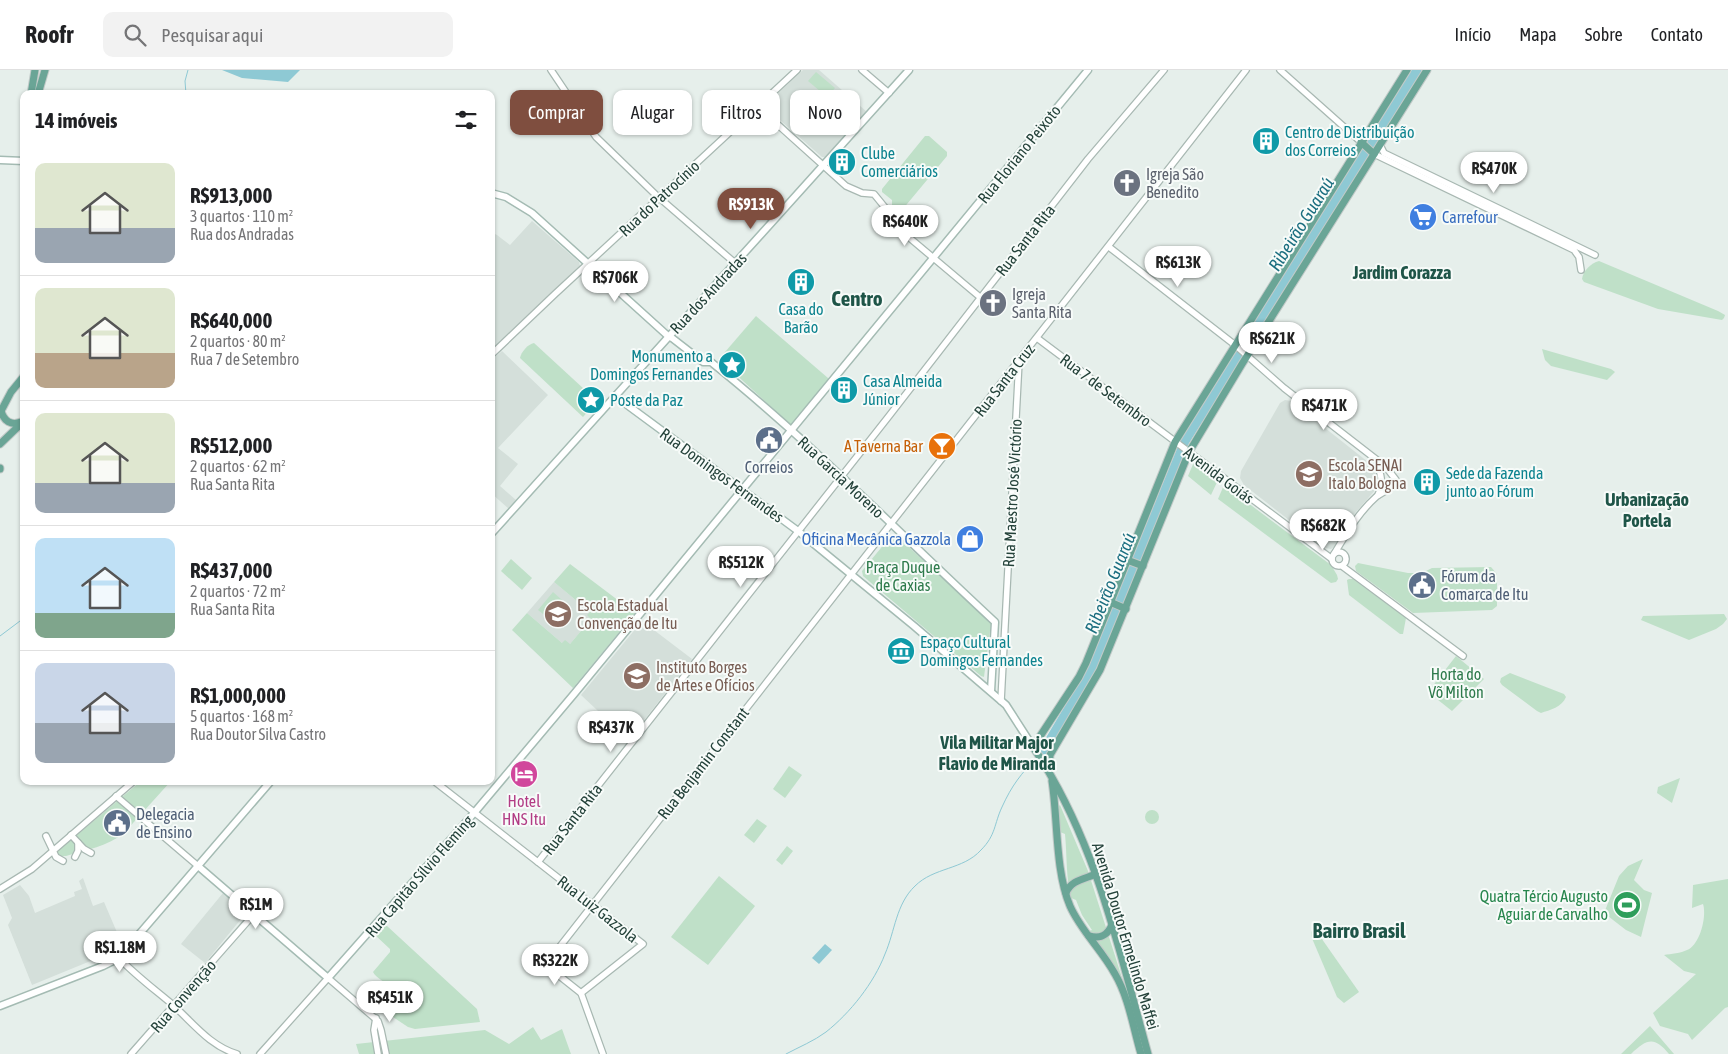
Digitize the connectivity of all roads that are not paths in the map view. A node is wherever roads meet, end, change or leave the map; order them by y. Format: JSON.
{"nodes":[{"id":1,"x":34,"y":70,"type":"edge"},
{"id":2,"x":45,"y":70,"type":"edge"},
{"id":3,"x":551,"y":70,"type":"edge"},
{"id":4,"x":797,"y":70,"type":"edge"},
{"id":5,"x":862,"y":70,"type":"edge"},
{"id":6,"x":909,"y":70,"type":"edge"},
{"id":7,"x":1088,"y":70,"type":"edge"},
{"id":8,"x":1164,"y":70,"type":"edge"},
{"id":9,"x":1246,"y":70,"type":"edge"},
{"id":10,"x":1280,"y":70,"type":"edge"},
{"id":11,"x":1407,"y":70,"type":"edge"},
{"id":12,"x":1427,"y":70,"type":"edge"},
{"id":13,"x":32,"y":90,"type":"edge"},
{"id":14,"x":39,"y":90,"type":"edge"},
{"id":15,"x":775,"y":90,"type":"edge"},
{"id":16,"x":889,"y":93,"type":"junction"},
{"id":17,"x":780,"y":127,"type":"edge"},
{"id":18,"x":726,"y":135,"type":"edge"},
{"id":19,"x":1380,"y":145,"type":"junction"},
{"id":20,"x":1368,"y":149,"type":"junction"},
{"id":21,"x":0,"y":160,"type":"edge"},
{"id":22,"x":20,"y":161,"type":"edge"},
{"id":23,"x":824,"y":166,"type":"junction"},
{"id":24,"x":1425,"y":176,"type":"junction"},
{"id":25,"x":495,"y":193,"type":"edge"},
{"id":26,"x":660,"y":198,"type":"junction"},
{"id":27,"x":1109,"y":247,"type":"junction"},
{"id":28,"x":1595,"y":255,"type":"dead end"},
{"id":29,"x":934,"y":259,"type":"junction"},
{"id":30,"x":736,"y":263,"type":"junction"},
{"id":31,"x":588,"y":264,"type":"junction"},
{"id":32,"x":1581,"y":270,"type":"dead end"},
{"id":33,"x":981,"y":298,"type":"junction"},
{"id":34,"x":668,"y":336,"type":"junction"},
{"id":35,"x":1037,"y":338,"type":"junction"},
{"id":36,"x":1237,"y":346,"type":"junction"},
{"id":37,"x":495,"y":351,"type":"edge"},
{"id":38,"x":1246,"y":355,"type":"junction"},
{"id":39,"x":1019,"y":361,"type":"junction"},
{"id":40,"x":20,"y":381,"type":"edge"},
{"id":41,"x":615,"y":396,"type":"junction"},
{"id":42,"x":0,"y":412,"type":"edge"},
{"id":43,"x":20,"y":423,"type":"edge"},
{"id":44,"x":20,"y":425,"type":"edge"},
{"id":45,"x":791,"y":431,"type":"junction"},
{"id":46,"x":1177,"y":443,"type":"junction"},
{"id":47,"x":0,"y":444,"type":"edge"},
{"id":48,"x":1187,"y":451,"type":"junction"},
{"id":49,"x":1375,"y":459,"type":"junction"},
{"id":50,"x":1392,"y":475,"type":"junction"},
{"id":51,"x":841,"y":477,"type":"junction"},
{"id":52,"x":1382,"y":482,"type":"junction"},
{"id":53,"x":1390,"y":488,"type":"junction"},
{"id":54,"x":742,"y":490,"type":"junction"},
{"id":55,"x":1378,"y":495,"type":"junction"},
{"id":56,"x":891,"y":524,"type":"junction"},
{"id":57,"x":495,"y":530,"type":"edge"},
{"id":58,"x":798,"y":531,"type":"junction"},
{"id":59,"x":1343,"y":540,"type":"junction"},
{"id":60,"x":1333,"y":556,"type":"junction"},
{"id":61,"x":1346,"y":557,"type":"junction"},
{"id":62,"x":1129,"y":561,"type":"junction"},
{"id":63,"x":1141,"y":566,"type":"junction"},
{"id":64,"x":1342,"y":566,"type":"junction"},
{"id":65,"x":851,"y":575,"type":"junction"},
{"id":66,"x":1353,"y":575,"type":"junction"},
{"id":67,"x":1118,"y":606,"type":"junction"},
{"id":68,"x":995,"y":622,"type":"junction"},
{"id":69,"x":1005,"y":626,"type":"junction"},
{"id":70,"x":1463,"y":656,"type":"dead end"},
{"id":71,"x":990,"y":691,"type":"junction"},
{"id":72,"x":1001,"y":701,"type":"junction"},
{"id":73,"x":1038,"y":754,"type":"junction"},
{"id":74,"x":1050,"y":755,"type":"junction"},
{"id":75,"x":1050,"y":772,"type":"junction"},
{"id":76,"x":129,"y":785,"type":"edge"},
{"id":77,"x":268,"y":785,"type":"edge"},
{"id":78,"x":439,"y":785,"type":"edge"},
{"id":79,"x":116,"y":796,"type":"junction"},
{"id":80,"x":474,"y":812,"type":"junction"},
{"id":81,"x":71,"y":835,"type":"junction"},
{"id":82,"x":46,"y":836,"type":"dead end"},
{"id":83,"x":78,"y":843,"type":"junction"},
{"id":84,"x":52,"y":851,"type":"junction"},
{"id":85,"x":91,"y":852,"type":"dead end"},
{"id":86,"x":75,"y":857,"type":"dead end"},
{"id":87,"x":63,"y":861,"type":"dead end"},
{"id":88,"x":538,"y":862,"type":"junction"},
{"id":89,"x":198,"y":866,"type":"junction"},
{"id":90,"x":1096,"y":874,"type":"junction"},
{"id":91,"x":1083,"y":880,"type":"junction"},
{"id":92,"x":0,"y":890,"type":"edge"},
{"id":93,"x":1101,"y":890,"type":"junction"},
{"id":94,"x":1066,"y":893,"type":"junction"},
{"id":95,"x":592,"y":904,"type":"junction"},
{"id":96,"x":254,"y":914,"type":"junction"},
{"id":97,"x":1112,"y":925,"type":"junction"},
{"id":98,"x":1088,"y":936,"type":"junction"},
{"id":99,"x":118,"y":957,"type":"junction"},
{"id":100,"x":328,"y":978,"type":"junction"},
{"id":101,"x":581,"y":992,"type":"junction"},
{"id":102,"x":0,"y":1006,"type":"edge"},
{"id":103,"x":174,"y":1006,"type":"junction"},
{"id":104,"x":376,"y":1018,"type":"junction"},
{"id":105,"x":131,"y":1054,"type":"edge"},
{"id":106,"x":237,"y":1054,"type":"edge"},
{"id":107,"x":260,"y":1054,"type":"edge"},
{"id":108,"x":378,"y":1054,"type":"edge"},
{"id":109,"x":386,"y":1054,"type":"edge"},
{"id":110,"x":603,"y":1054,"type":"edge"},
{"id":111,"x":1141,"y":1054,"type":"edge"},
{"id":112,"x":1148,"y":1054,"type":"edge"}],
"edges":[{"from":1,"to":13,"type":"main road"},
{"from":2,"to":14,"type":"main road"},
{"from":3,"to":26,"type":"street"},
{"from":4,"to":15,"type":"street","name":"Rua do Patrocínio"},
{"from":5,"to":16,"type":"street"},
{"from":6,"to":16,"type":"main road","name":"Rua dos Andradas"},
{"from":7,"to":29,"type":"main road","name":"Rua Floriano Peixoto"},
{"from":8,"to":33,"type":"street","name":"Rua Santa Rita"},
{"from":9,"to":27,"type":"street","name":"Rua Santa Cruz"},
{"from":10,"to":20,"type":"street"},
{"from":11,"to":20,"type":"main road"},
{"from":12,"to":19,"type":"main road"},
{"from":16,"to":23,"type":"main road","name":"Rua dos Andradas"},
{"from":17,"to":23,"type":"street"},
{"from":18,"to":26,"type":"street","name":"Rua do Patrocínio"},
{"from":19,"to":20,"type":"main road"},
{"from":19,"to":24,"type":"street"},
{"from":20,"to":24,"type":"street"},
{"from":20,"to":36,"type":"main road"},
{"from":20,"to":38,"type":"main road"},
{"from":21,"to":22,"type":"main road"},
{"from":23,"to":29,"type":"street"},
{"from":23,"to":30,"type":"main road","name":"Rua dos Andradas"},
{"from":24,"to":28,"type":"street"},
{"from":24,"to":32,"type":"street"},
{"from":25,"to":31,"type":"main road","name":"Rua Garcia Moreno"},
{"from":26,"to":30,"type":"street"},
{"from":26,"to":31,"type":"street","name":"Rua do Patrocínio"},
{"from":27,"to":35,"type":"street","name":"Rua Santa Cruz"},
{"from":27,"to":36,"type":"street"},
{"from":29,"to":33,"type":"street"},
{"from":29,"to":45,"type":"main road","name":"Rua Floriano Peixoto"},
{"from":30,"to":34,"type":"main road","name":"Rua dos Andradas"},
{"from":31,"to":34,"type":"main road","name":"Rua Garcia Moreno"},
{"from":31,"to":37,"type":"street","name":"Rua do Patrocínio"},
{"from":33,"to":51,"type":"street","name":"Rua Santa Rita"},
{"from":34,"to":41,"type":"main road","name":"Rua dos Andradas"},
{"from":34,"to":45,"type":"main road","name":"Rua Garcia Moreno"},
{"from":35,"to":39,"type":"street","name":"Rua Santa Cruz"},
{"from":35,"to":46,"type":"street","name":"Rua 7 de Setembro"},
{"from":36,"to":38,"type":"street"},
{"from":36,"to":46,"type":"main road"},
{"from":38,"to":48,"type":"main road"},
{"from":38,"to":49,"type":"street"},
{"from":39,"to":56,"type":"street","name":"Rua Santa Cruz"},
{"from":39,"to":69,"type":"street","name":"Rua Maestro José Victório"},
{"from":40,"to":42,"type":"main road"},
{"from":41,"to":54,"type":"main road","name":"Rua Domingos Fernandes"},
{"from":41,"to":57,"type":"main road","name":"Rua dos Andradas"},
{"from":42,"to":43,"type":"main road"},
{"from":44,"to":47,"type":"main road"},
{"from":45,"to":51,"type":"main road","name":"Rua Garcia Moreno"},
{"from":45,"to":54,"type":"main road"},
{"from":46,"to":48,"type":"street","name":"Avenida Goiás"},
{"from":46,"to":62,"type":"main road"},
{"from":48,"to":60,"type":"street","name":"Avenida Goiás"},
{"from":48,"to":63,"type":"main road"},
{"from":49,"to":50,"type":"street"},
{"from":49,"to":52,"type":"street"},
{"from":50,"to":52,"type":"street"},
{"from":50,"to":53,"type":"street"},
{"from":51,"to":56,"type":"main road","name":"Rua Garcia Moreno"},
{"from":51,"to":58,"type":"street","name":"Rua Santa Rita"},
{"from":52,"to":53,"type":"street"},
{"from":52,"to":55,"type":"street"},
{"from":53,"to":55,"type":"street"},
{"from":54,"to":58,"type":"main road","name":"Rua Domingos Fernandes"},
{"from":54,"to":80,"type":"main road","name":"Rua Capitão Sílvio Fleming"},
{"from":55,"to":59,"type":"street"},
{"from":56,"to":65,"type":"street"},
{"from":56,"to":68,"type":"main road"},
{"from":58,"to":65,"type":"main road","name":"Rua Domingos Fernandes"},
{"from":58,"to":88,"type":"street","name":"Rua Santa Rita"},
{"from":59,"to":60,"type":"street"},
{"from":59,"to":61,"type":"street"},
{"from":60,"to":61,"type":"street"},
{"from":60,"to":64,"type":"street"},
{"from":61,"to":64,"type":"street"},
{"from":61,"to":66,"type":"street"},
{"from":62,"to":63,"type":"main road"},
{"from":62,"to":67,"type":"main road"},
{"from":63,"to":67,"type":"main road"},
{"from":64,"to":66,"type":"street"},
{"from":65,"to":71,"type":"main road"},
{"from":65,"to":95,"type":"street","name":"Rua Benjamin Constant"},
{"from":66,"to":70,"type":"street"},
{"from":67,"to":73,"type":"main road"},
{"from":67,"to":74,"type":"main road"},
{"from":68,"to":69,"type":"street"},
{"from":68,"to":71,"type":"main road"},
{"from":69,"to":72,"type":"street"},
{"from":71,"to":72,"type":"main road"},
{"from":72,"to":73,"type":"main road"},
{"from":73,"to":74,"type":"main road"},
{"from":73,"to":75,"type":"main road","name":"Avenida Doutor Ermelindo Maffei"},
{"from":74,"to":75,"type":"main road"},
{"from":75,"to":90,"type":"main road","name":"Avenida Doutor Ermelindo Maffei"},
{"from":75,"to":94,"type":"main road","name":"Avenida Doutor Ermelindo Maffei"},
{"from":76,"to":79,"type":"street"},
{"from":77,"to":89,"type":"main road"},
{"from":78,"to":80,"type":"street","name":"Rua Luiz Gazzola"},
{"from":79,"to":81,"type":"street"},
{"from":79,"to":89,"type":"street"},
{"from":80,"to":88,"type":"street","name":"Rua Luiz Gazzola"},
{"from":80,"to":100,"type":"main road","name":"Rua Capitão Sílvio Fleming"},
{"from":81,"to":83,"type":"street"},
{"from":81,"to":84,"type":"street"},
{"from":82,"to":84,"type":"street"},
{"from":83,"to":85,"type":"street"},
{"from":83,"to":86,"type":"street"},
{"from":84,"to":87,"type":"street"},
{"from":84,"to":92,"type":"street"},
{"from":88,"to":95,"type":"street","name":"Rua Luiz Gazzola"},
{"from":89,"to":96,"type":"main road"},
{"from":89,"to":99,"type":"main road"},
{"from":90,"to":91,"type":"main road"},
{"from":90,"to":93,"type":"main road","name":"Avenida Doutor Ermelindo Maffei"},
{"from":91,"to":93,"type":"main road"},
{"from":91,"to":94,"type":"main road"},
{"from":93,"to":97,"type":"main road","name":"Avenida Doutor Ermelindo Maffei"},
{"from":94,"to":98,"type":"main road","name":"Avenida Doutor Ermelindo Maffei"},
{"from":95,"to":101,"type":"street","name":"Rua Benjamin Constant"},
{"from":95,"to":101,"type":"street","name":"Rua Luiz Gazzola"},
{"from":96,"to":100,"type":"main road"},
{"from":96,"to":103,"type":"street","name":"Rua Convenção"},
{"from":97,"to":98,"type":"main road"},
{"from":97,"to":112,"type":"main road","name":"Avenida Doutor Ermelindo Maffei"},
{"from":98,"to":111,"type":"main road","name":"Avenida Doutor Ermelindo Maffei"},
{"from":99,"to":102,"type":"main road"},
{"from":99,"to":103,"type":"street"},
{"from":100,"to":104,"type":"street"},
{"from":100,"to":107,"type":"street","name":"Rua Capitão Sílvio Fleming"},
{"from":101,"to":110,"type":"street"},
{"from":103,"to":105,"type":"street","name":"Rua Convenção"},
{"from":103,"to":106,"type":"street"},
{"from":104,"to":108,"type":"street"},
{"from":104,"to":109,"type":"street"}]}
